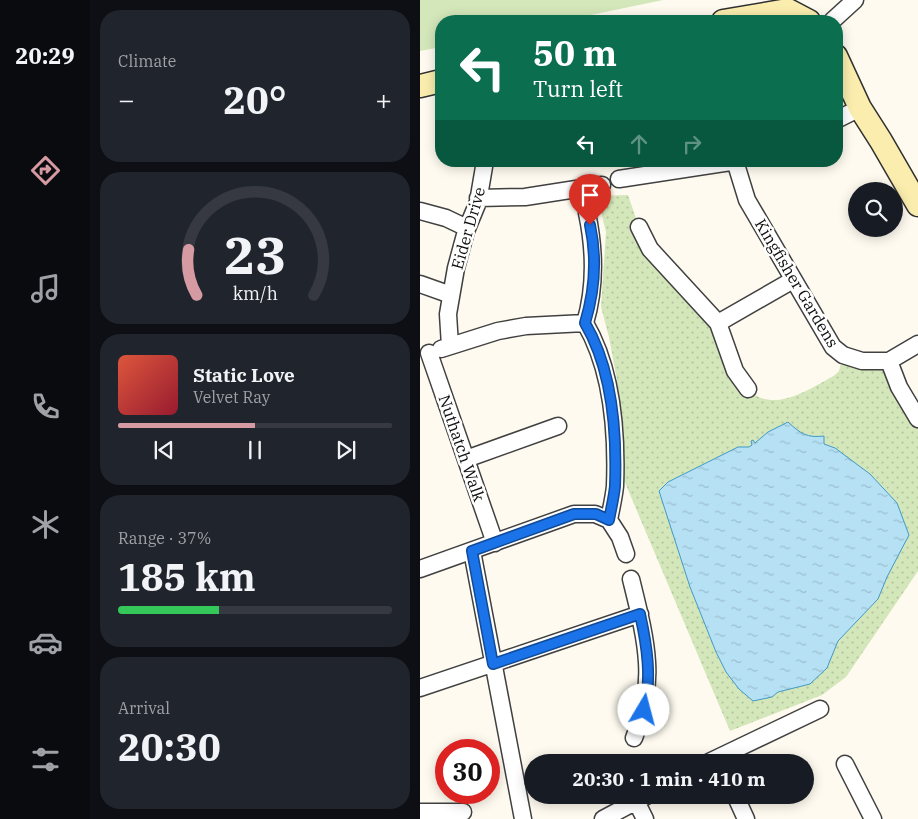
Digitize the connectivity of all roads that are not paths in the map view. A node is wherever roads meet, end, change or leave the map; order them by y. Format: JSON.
{"nodes":[{"id":1,"x":855,"y":0,"type":"edge"},
{"id":2,"x":775,"y":6,"type":"edge"},
{"id":3,"x":744,"y":15,"type":"edge"},
{"id":4,"x":798,"y":15,"type":"edge"},
{"id":5,"x":839,"y":15,"type":"edge"},
{"id":6,"x":843,"y":71,"type":"edge"},
{"id":7,"x":435,"y":82,"type":"edge"},
{"id":8,"x":420,"y":86,"type":"edge"},
{"id":9,"x":860,"y":108,"type":"junction"},
{"id":10,"x":843,"y":116,"type":"edge"},
{"id":11,"x":484,"y":167,"type":"edge"},
{"id":12,"x":702,"y":167,"type":"edge"},
{"id":13,"x":737,"y":167,"type":"edge"},
{"id":14,"x":619,"y":179,"type":"dead end"},
{"id":15,"x":602,"y":185,"type":"dead end"},
{"id":16,"x":915,"y":191,"type":"edge"},
{"id":17,"x":478,"y":198,"type":"junction"},
{"id":18,"x":420,"y":210,"type":"edge"},
{"id":19,"x":587,"y":213,"type":"dead end"},
{"id":20,"x":639,"y":227,"type":"dead end"},
{"id":21,"x":467,"y":228,"type":"junction"},
{"id":22,"x":793,"y":280,"type":"junction"},
{"id":23,"x":420,"y":284,"type":"edge"},
{"id":24,"x":451,"y":295,"type":"junction"},
{"id":25,"x":718,"y":322,"type":"junction"},
{"id":26,"x":585,"y":323,"type":"junction"},
{"id":27,"x":918,"y":344,"type":"edge"},
{"id":28,"x":450,"y":346,"type":"junction"},
{"id":29,"x":425,"y":355,"type":"edge"},
{"id":30,"x":889,"y":361,"type":"junction"},
{"id":31,"x":748,"y":389,"type":"dead end"},
{"id":32,"x":918,"y":419,"type":"edge"},
{"id":33,"x":558,"y":426,"type":"dead end"},
{"id":34,"x":466,"y":459,"type":"junction"},
{"id":35,"x":609,"y":520,"type":"junction"},
{"id":36,"x":495,"y":543,"type":"junction"},
{"id":37,"x":472,"y":551,"type":"junction"},
{"id":38,"x":626,"y":554,"type":"dead end"},
{"id":39,"x":420,"y":569,"type":"edge"},
{"id":40,"x":631,"y":579,"type":"dead end"},
{"id":41,"x":640,"y":614,"type":"junction"},
{"id":42,"x":493,"y":664,"type":"junction"},
{"id":43,"x":420,"y":688,"type":"edge"},
{"id":44,"x":820,"y":709,"type":"dead end"},
{"id":45,"x":634,"y":738,"type":"dead end"},
{"id":46,"x":730,"y":754,"type":"edge"},
{"id":47,"x":845,"y":764,"type":"dead end"},
{"id":48,"x":631,"y":804,"type":"edge"},
{"id":49,"x":643,"y":804,"type":"edge"},
{"id":50,"x":739,"y":804,"type":"edge"},
{"id":51,"x":420,"y":812,"type":"edge"},
{"id":52,"x":463,"y":812,"type":"dead end"},
{"id":53,"x":522,"y":819,"type":"edge"},
{"id":54,"x":603,"y":819,"type":"edge"},
{"id":55,"x":645,"y":819,"type":"edge"},
{"id":56,"x":746,"y":819,"type":"edge"},
{"id":57,"x":873,"y":819,"type":"edge"}],
"edges":[{"from":1,"to":5,"type":"street"},
{"from":2,"to":3,"type":"main road"},
{"from":2,"to":4,"type":"main road"},
{"from":6,"to":9,"type":"main road"},
{"from":7,"to":8,"type":"main road"},
{"from":9,"to":10,"type":"street"},
{"from":9,"to":16,"type":"main road"},
{"from":11,"to":17,"type":"street","name":"Eider Drive"},
{"from":12,"to":14,"type":"street"},
{"from":13,"to":22,"type":"street","name":"Kingfisher Gardens"},
{"from":15,"to":17,"type":"street"},
{"from":17,"to":21,"type":"street","name":"Eider Drive"},
{"from":18,"to":21,"type":"street"},
{"from":19,"to":26,"type":"street"},
{"from":20,"to":25,"type":"street"},
{"from":21,"to":24,"type":"street","name":"Eider Drive"},
{"from":22,"to":25,"type":"street"},
{"from":22,"to":30,"type":"street","name":"Kingfisher Gardens"},
{"from":23,"to":24,"type":"street"},
{"from":24,"to":28,"type":"street","name":"Eider Drive"},
{"from":25,"to":31,"type":"street"},
{"from":26,"to":28,"type":"street"},
{"from":26,"to":35,"type":"street"},
{"from":27,"to":30,"type":"street"},
{"from":28,"to":29,"type":"street"},
{"from":29,"to":34,"type":"street","name":"Nuthatch Walk"},
{"from":30,"to":32,"type":"street"},
{"from":33,"to":34,"type":"street"},
{"from":34,"to":36,"type":"street","name":"Nuthatch Walk"},
{"from":35,"to":36,"type":"street"},
{"from":35,"to":38,"type":"street"},
{"from":36,"to":37,"type":"street"},
{"from":37,"to":39,"type":"street"},
{"from":37,"to":42,"type":"street"},
{"from":40,"to":41,"type":"street"},
{"from":41,"to":42,"type":"street"},
{"from":41,"to":45,"type":"street"},
{"from":42,"to":43,"type":"street"},
{"from":42,"to":53,"type":"street"},
{"from":44,"to":46,"type":"street"},
{"from":47,"to":57,"type":"street"},
{"from":48,"to":54,"type":"street"},
{"from":49,"to":55,"type":"street"},
{"from":50,"to":56,"type":"street"},
{"from":51,"to":52,"type":"street"}]}
